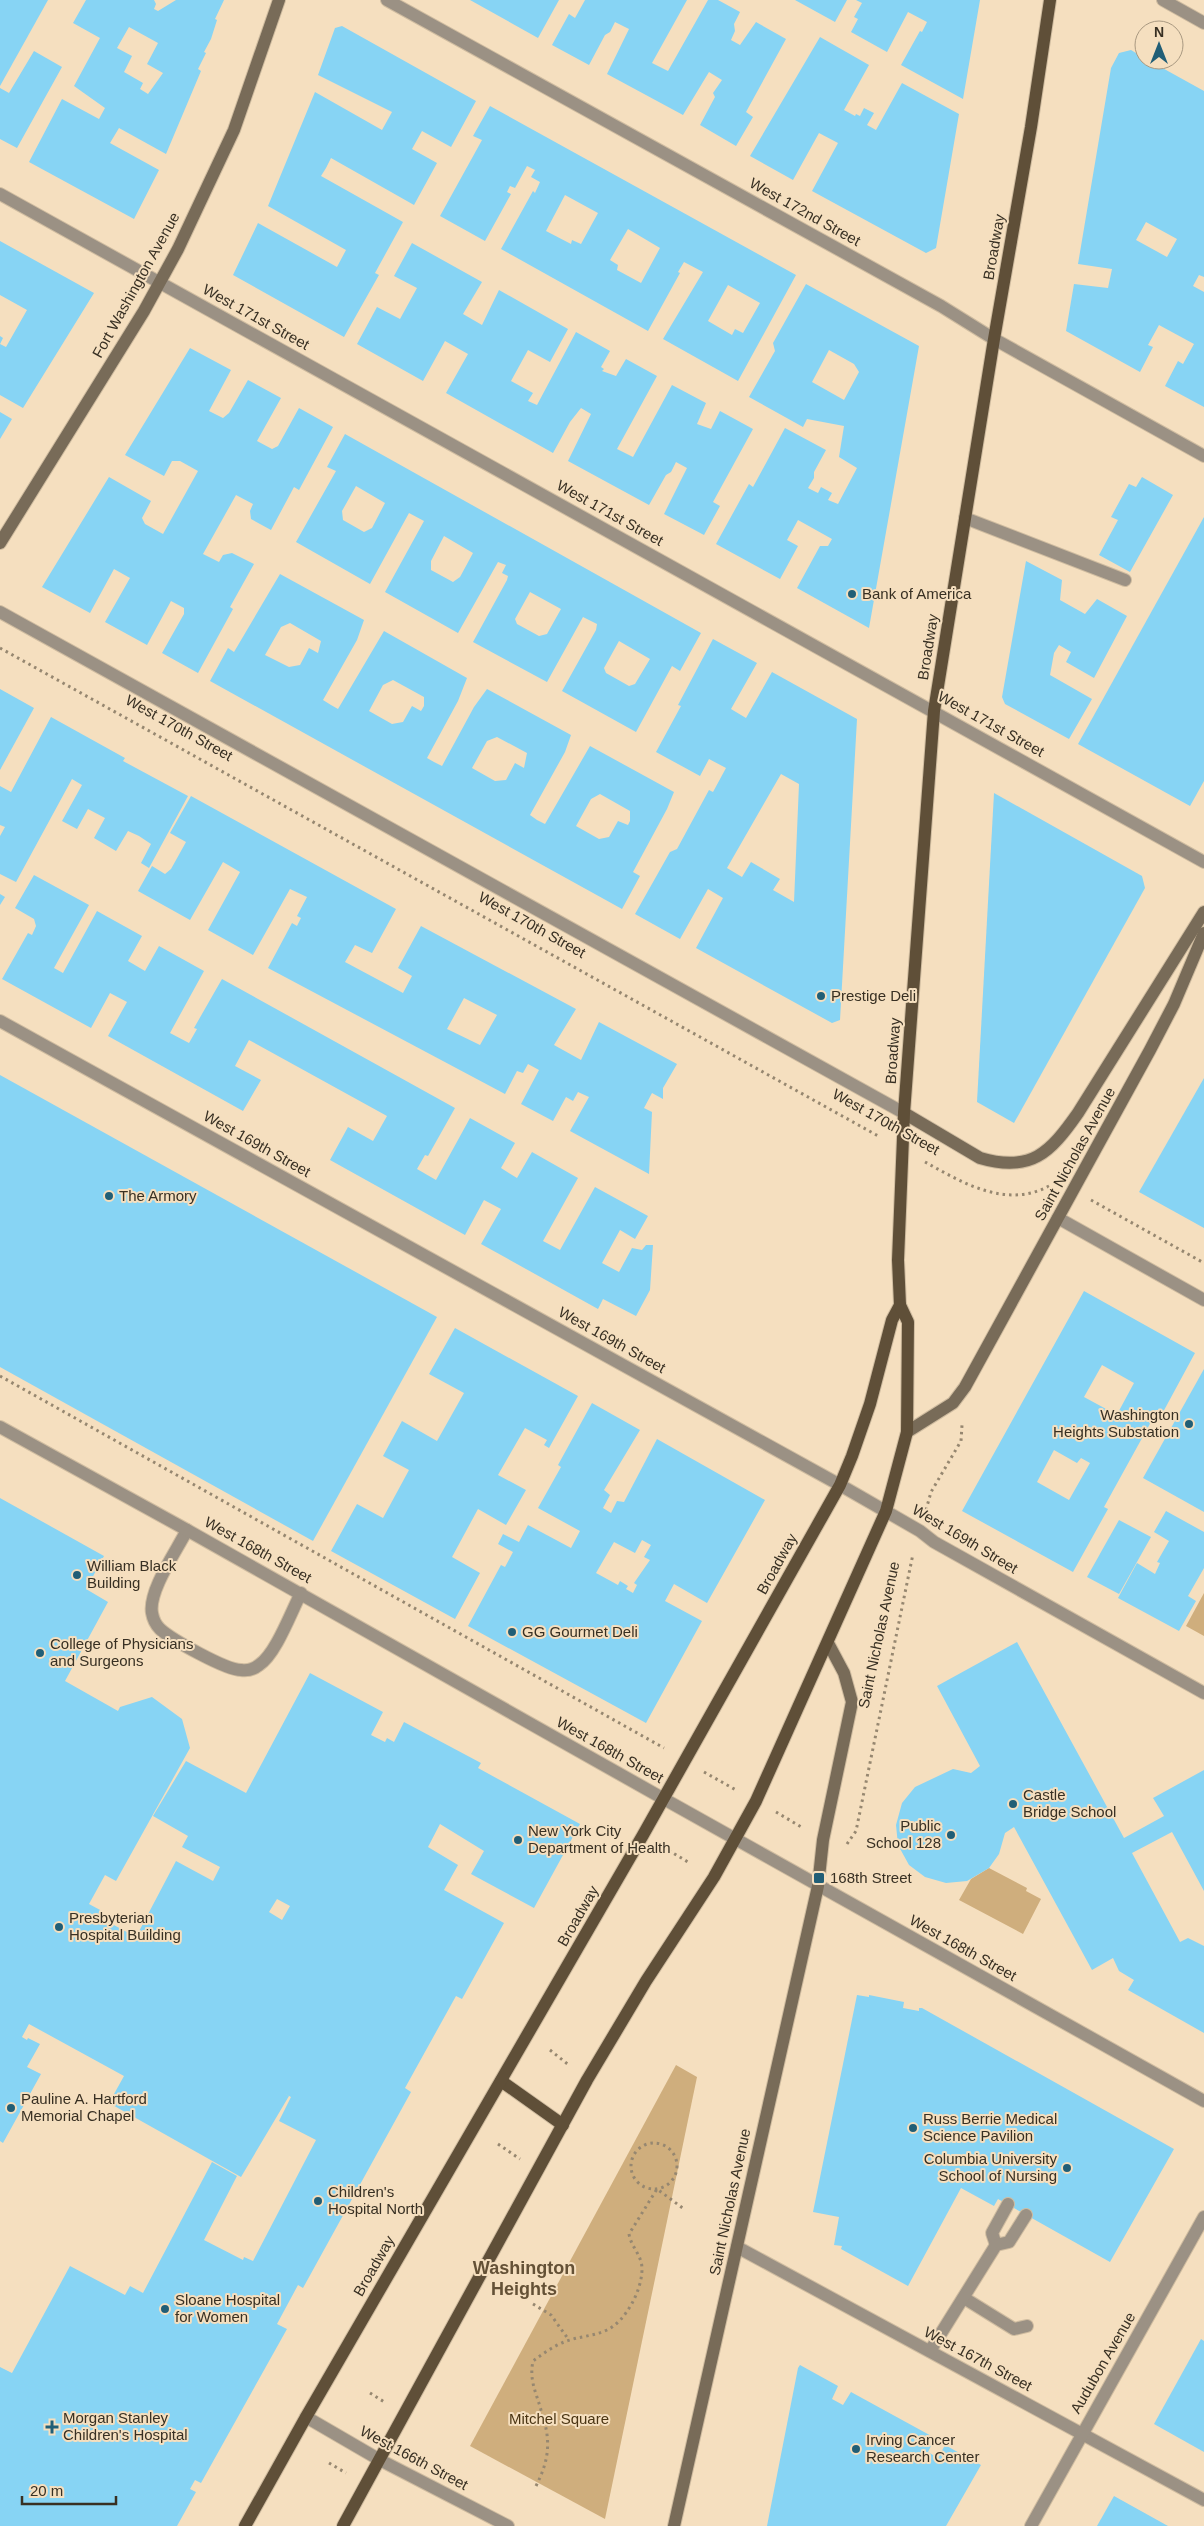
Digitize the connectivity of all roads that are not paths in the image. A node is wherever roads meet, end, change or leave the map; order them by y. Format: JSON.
{"nodes":[{"id":1,"x":280,"y":0,"type":"edge"},
{"id":2,"x":387,"y":0,"type":"edge"},
{"id":3,"x":1050,"y":0,"type":"edge"},
{"id":4,"x":1163,"y":0,"type":"edge"},
{"id":5,"x":1204,"y":23,"type":"edge"},
{"id":6,"x":0,"y":194,"type":"edge"},
{"id":7,"x":160,"y":283,"type":"junction"},
{"id":8,"x":994,"y":339,"type":"junction"},
{"id":9,"x":1204,"y":456,"type":"edge"},
{"id":10,"x":965,"y":518,"type":"junction"},
{"id":11,"x":0,"y":543,"type":"edge"},
{"id":12,"x":1125,"y":580,"type":"dead end"},
{"id":13,"x":0,"y":612,"type":"edge"},
{"id":14,"x":934,"y":712,"type":"junction"},
{"id":15,"x":1204,"y":862,"type":"edge"},
{"id":16,"x":1204,"y":912,"type":"edge"},
{"id":17,"x":1204,"y":933,"type":"edge"},
{"id":18,"x":0,"y":1020,"type":"edge"},
{"id":19,"x":904,"y":1113,"type":"junction"},
{"id":20,"x":1058,"y":1218,"type":"junction"},
{"id":21,"x":1204,"y":1300,"type":"edge"},
{"id":22,"x":900,"y":1305,"type":"junction"},
{"id":23,"x":0,"y":1427,"type":"edge"},
{"id":24,"x":907,"y":1432,"type":"junction"},
{"id":25,"x":840,"y":1485,"type":"junction"},
{"id":26,"x":886,"y":1511,"type":"junction"},
{"id":27,"x":188,"y":1530,"type":"junction"},
{"id":28,"x":301,"y":1593,"type":"junction"},
{"id":29,"x":828,"y":1642,"type":"junction"},
{"id":30,"x":1204,"y":1693,"type":"edge"},
{"id":31,"x":664,"y":1800,"type":"junction"},
{"id":32,"x":735,"y":1839,"type":"junction"},
{"id":33,"x":818,"y":1886,"type":"junction"},
{"id":34,"x":501,"y":2081,"type":"junction"},
{"id":35,"x":1204,"y":2101,"type":"edge"},
{"id":36,"x":563,"y":2125,"type":"junction"},
{"id":37,"x":1008,"y":2204,"type":"dead end"},
{"id":38,"x":1026,"y":2215,"type":"dead end"},
{"id":39,"x":1204,"y":2217,"type":"edge"},
{"id":40,"x":996,"y":2245,"type":"junction"},
{"id":41,"x":737,"y":2247,"type":"junction"},
{"id":42,"x":964,"y":2298,"type":"junction"},
{"id":43,"x":1028,"y":2326,"type":"dead end"},
{"id":44,"x":930,"y":2352,"type":"junction"},
{"id":45,"x":306,"y":2417,"type":"junction"},
{"id":46,"x":1082,"y":2433,"type":"junction"},
{"id":47,"x":380,"y":2460,"type":"junction"},
{"id":48,"x":1204,"y":2500,"type":"edge"},
{"id":49,"x":245,"y":2526,"type":"edge"},
{"id":50,"x":343,"y":2526,"type":"edge"},
{"id":51,"x":508,"y":2526,"type":"edge"},
{"id":52,"x":674,"y":2526,"type":"edge"},
{"id":53,"x":1031,"y":2526,"type":"edge"}],
"edges":[{"from":1,"to":7,"type":"main road","name":"Fort Washington Avenue"},
{"from":2,"to":8,"type":"street","name":"West 172nd Street"},
{"from":3,"to":8,"type":"main road","name":"Broadway"},
{"from":4,"to":5,"type":"street"},
{"from":6,"to":7,"type":"street","name":"West 171st Street"},
{"from":7,"to":11,"type":"main road","name":"Fort Washington Avenue"},
{"from":7,"to":14,"type":"street","name":"West 171st Street"},
{"from":8,"to":9,"type":"street","name":"West 172nd Street"},
{"from":8,"to":10,"type":"main road","name":"Broadway"},
{"from":10,"to":12,"type":"street"},
{"from":10,"to":14,"type":"main road","name":"Broadway"},
{"from":13,"to":19,"type":"street","name":"West 170th Street"},
{"from":14,"to":15,"type":"street","name":"West 171st Street"},
{"from":14,"to":19,"type":"main road","name":"Broadway"},
{"from":16,"to":19,"type":"main road","name":"Saint Nicholas Avenue"},
{"from":17,"to":20,"type":"main road","name":"Saint Nicholas Avenue"},
{"from":18,"to":25,"type":"street","name":"West 169th Street"},
{"from":19,"to":22,"type":"main road","name":"Broadway"},
{"from":20,"to":21,"type":"street"},
{"from":20,"to":24,"type":"main road","name":"Saint Nicholas Avenue"},
{"from":22,"to":24,"type":"main road","name":"Broadway"},
{"from":22,"to":25,"type":"main road","name":"Broadway"},
{"from":23,"to":27,"type":"street","name":"West 168th Street"},
{"from":24,"to":26,"type":"main road","name":"Broadway"},
{"from":25,"to":26,"type":"street","name":"West 169th Street"},
{"from":25,"to":31,"type":"main road","name":"Broadway"},
{"from":26,"to":29,"type":"main road","name":"Broadway"},
{"from":26,"to":30,"type":"street","name":"West 169th Street"},
{"from":27,"to":28,"type":"street","name":"West 168th Street"},
{"from":27,"to":28,"type":"street"},
{"from":28,"to":31,"type":"street","name":"West 168th Street"},
{"from":29,"to":32,"type":"main road","name":"Broadway"},
{"from":29,"to":33,"type":"main road","name":"Saint Nicholas Avenue"},
{"from":31,"to":32,"type":"street","name":"West 168th Street"},
{"from":31,"to":34,"type":"main road","name":"Broadway"},
{"from":32,"to":33,"type":"street","name":"West 168th Street"},
{"from":32,"to":36,"type":"main road","name":"Broadway"},
{"from":33,"to":35,"type":"street","name":"West 168th Street"},
{"from":33,"to":41,"type":"main road","name":"Saint Nicholas Avenue"},
{"from":34,"to":36,"type":"main road"},
{"from":34,"to":45,"type":"main road","name":"Broadway"},
{"from":36,"to":47,"type":"main road","name":"Broadway"},
{"from":37,"to":40,"type":"street"},
{"from":38,"to":40,"type":"street"},
{"from":39,"to":46,"type":"street","name":"Audubon Avenue"},
{"from":40,"to":42,"type":"street"},
{"from":41,"to":44,"type":"street","name":"West 167th Street"},
{"from":41,"to":52,"type":"main road","name":"Saint Nicholas Avenue"},
{"from":42,"to":43,"type":"street"},
{"from":42,"to":44,"type":"street"},
{"from":44,"to":46,"type":"street","name":"West 167th Street"},
{"from":45,"to":47,"type":"street","name":"West 166th Street"},
{"from":45,"to":49,"type":"main road","name":"Broadway"},
{"from":46,"to":48,"type":"street","name":"West 167th Street"},
{"from":46,"to":53,"type":"street","name":"Audubon Avenue"},
{"from":47,"to":50,"type":"main road","name":"Broadway"},
{"from":47,"to":51,"type":"street","name":"West 166th Street"}]}
